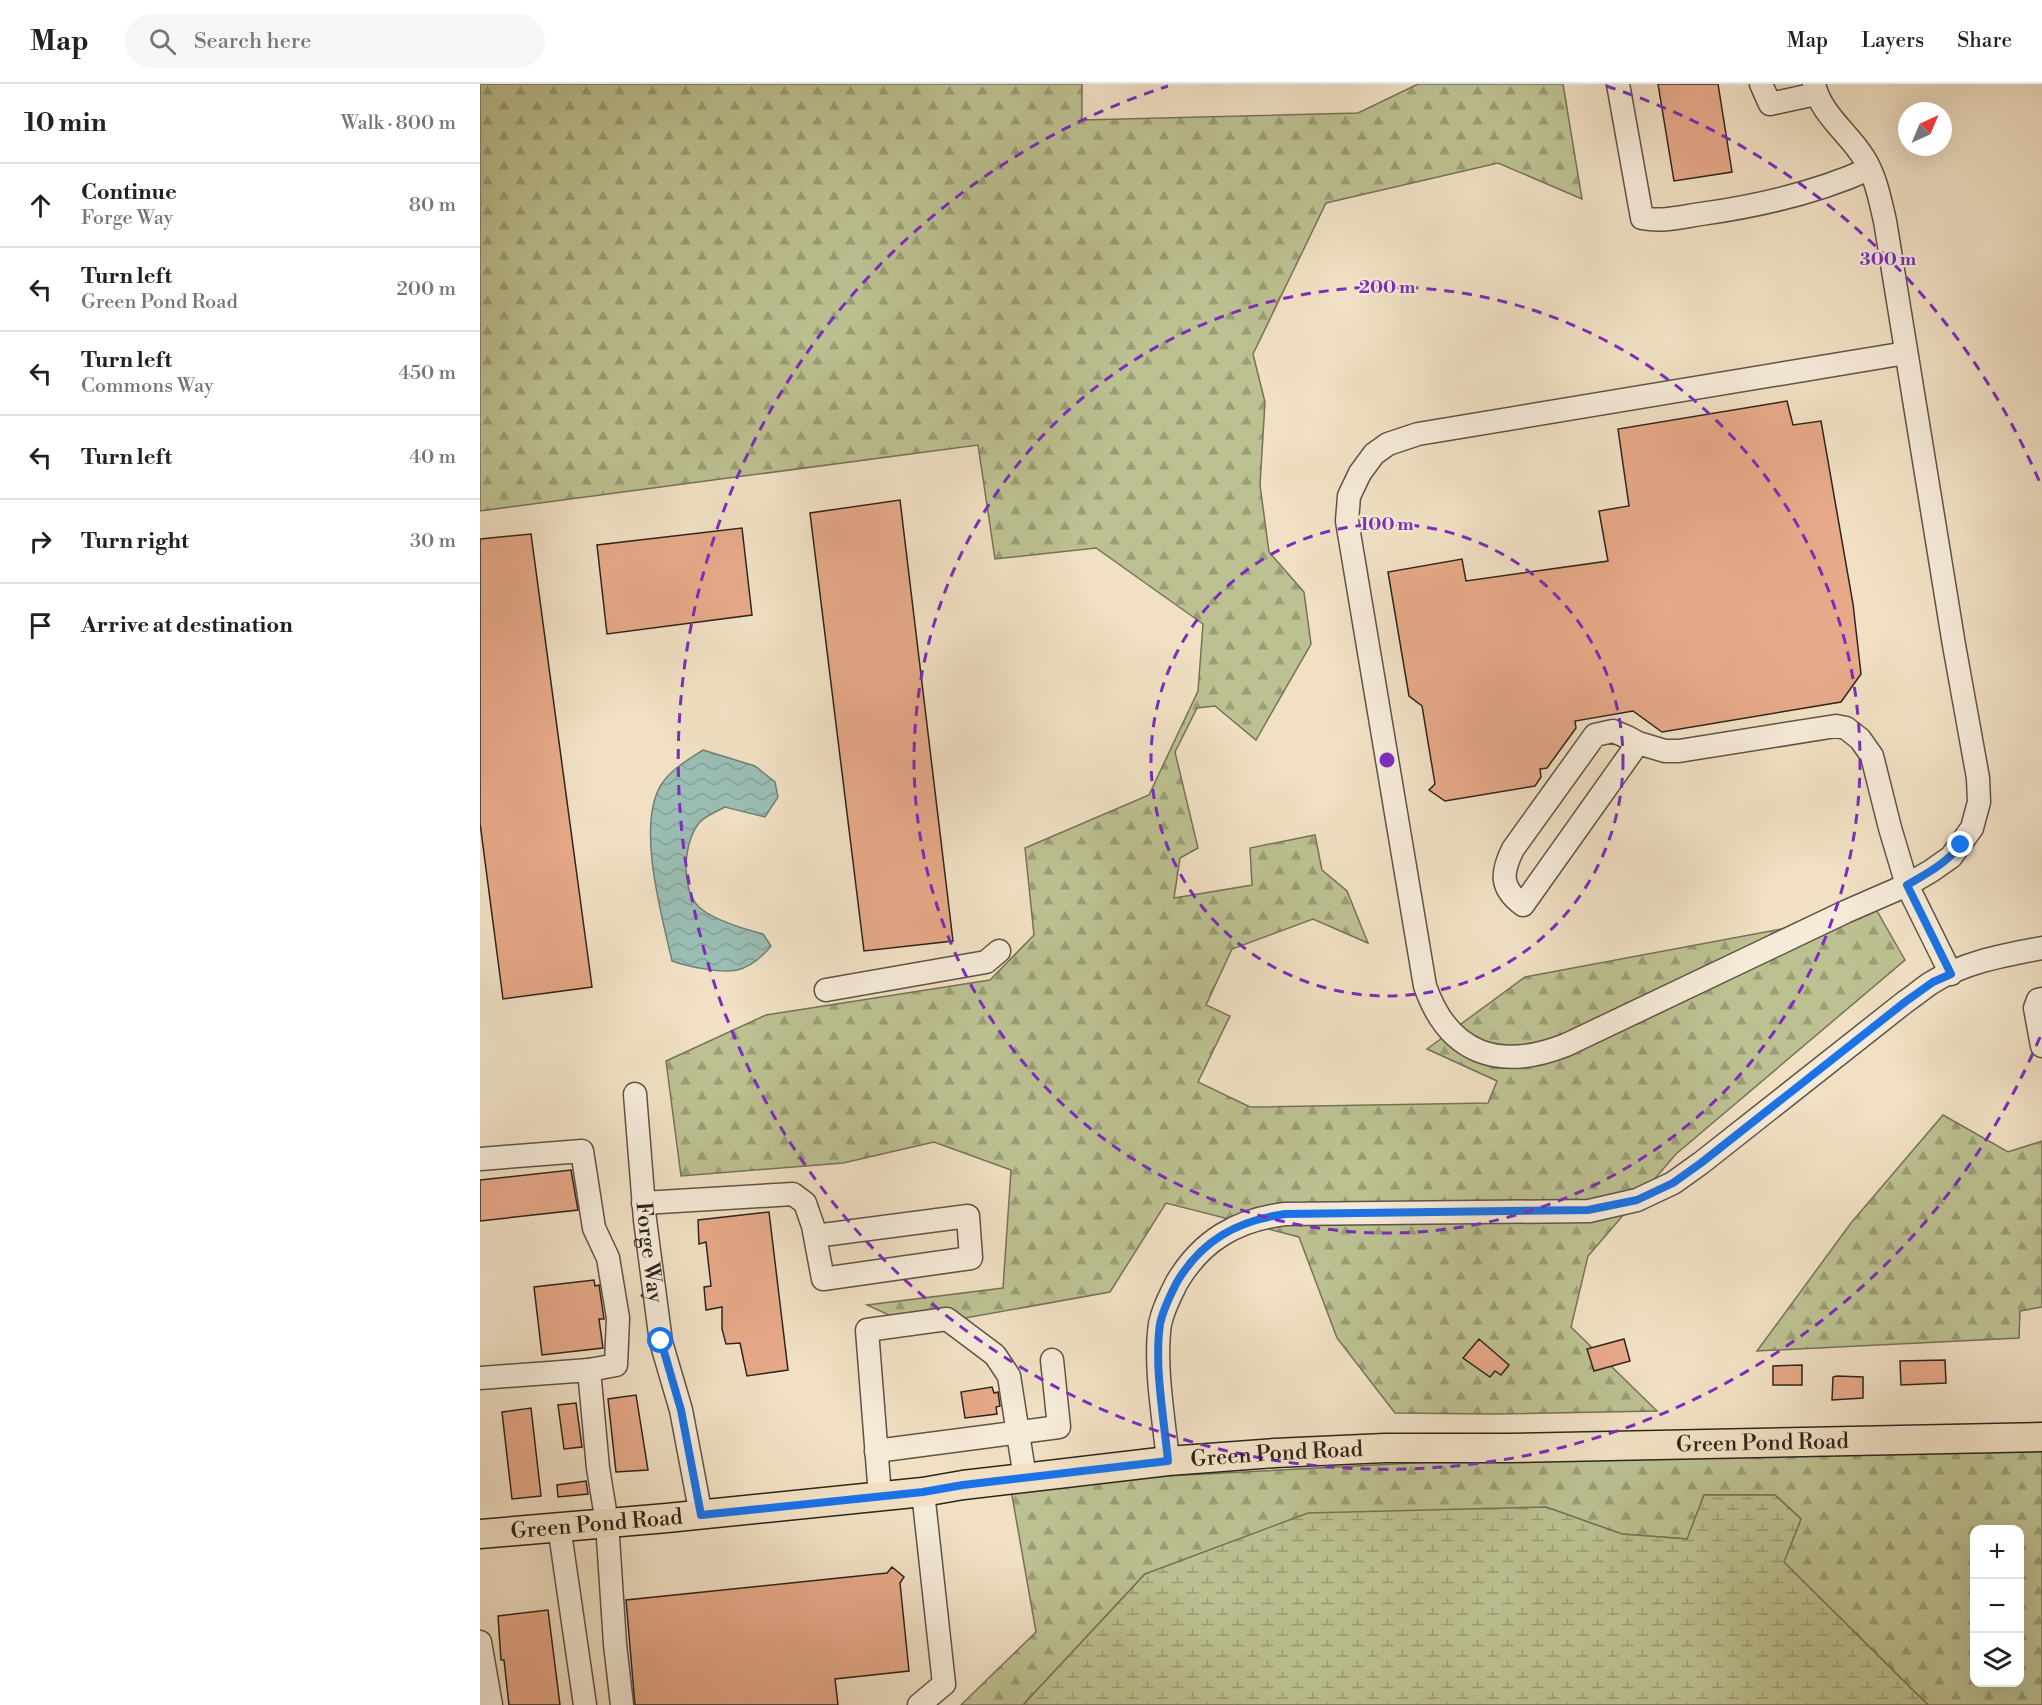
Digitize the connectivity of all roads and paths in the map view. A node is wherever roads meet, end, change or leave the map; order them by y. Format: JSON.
{"nodes":[{"id":1,"x":1618,"y":84,"type":"edge"},
{"id":2,"x":1761,"y":84,"type":"edge"},
{"id":3,"x":1815,"y":89,"type":"edge"},
{"id":4,"x":1869,"y":169,"type":"junction"},
{"id":5,"x":1906,"y":353,"type":"junction"},
{"id":6,"x":1638,"y":743,"type":"junction"},
{"id":7,"x":1907,"y":885,"type":"junction"},
{"id":8,"x":2042,"y":948,"type":"edge"},
{"id":9,"x":999,"y":951,"type":"dead end"},
{"id":10,"x":1951,"y":974,"type":"junction"},
{"id":11,"x":826,"y":990,"type":"dead end"},
{"id":12,"x":2042,"y":999,"type":"edge"},
{"id":13,"x":2042,"y":1046,"type":"edge"},
{"id":14,"x":635,"y":1094,"type":"dead end"},
{"id":15,"x":480,"y":1159,"type":"edge"},
{"id":16,"x":643,"y":1203,"type":"junction"},
{"id":17,"x":815,"y":1236,"type":"junction"},
{"id":18,"x":1052,"y":1360,"type":"dead end"},
{"id":19,"x":588,"y":1370,"type":"junction"},
{"id":20,"x":480,"y":1378,"type":"edge"},
{"id":21,"x":1018,"y":1433,"type":"junction"},
{"id":22,"x":2042,"y":1437,"type":"edge"},
{"id":23,"x":876,"y":1451,"type":"junction"},
{"id":24,"x":1168,"y":1461,"type":"junction"},
{"id":25,"x":1025,"y":1478,"type":"junction"},
{"id":26,"x":923,"y":1492,"type":"junction"},
{"id":27,"x":880,"y":1496,"type":"junction"},
{"id":28,"x":701,"y":1515,"type":"junction"},
{"id":29,"x":607,"y":1523,"type":"junction"},
{"id":30,"x":559,"y":1526,"type":"junction"},
{"id":31,"x":480,"y":1534,"type":"edge"},
{"id":32,"x":480,"y":1642,"type":"edge"},
{"id":33,"x":491,"y":1705,"type":"edge"},
{"id":34,"x":585,"y":1705,"type":"edge"},
{"id":35,"x":622,"y":1705,"type":"edge"},
{"id":36,"x":920,"y":1705,"type":"edge"}],
"edges":[{"from":1,"to":4,"type":"street"},
{"from":2,"to":3,"type":"street"},
{"from":3,"to":4,"type":"street"},
{"from":4,"to":5,"type":"street"},
{"from":5,"to":7,"type":"street"},
{"from":5,"to":7,"type":"street"},
{"from":6,"to":6,"type":"street"},
{"from":6,"to":7,"type":"street"},
{"from":7,"to":10,"type":"street"},
{"from":8,"to":10,"type":"street"},
{"from":9,"to":11,"type":"street"},
{"from":10,"to":24,"type":"street"},
{"from":12,"to":13,"type":"street"},
{"from":14,"to":16,"type":"street","name":"Forge Way"},
{"from":15,"to":19,"type":"street"},
{"from":16,"to":17,"type":"street"},
{"from":16,"to":28,"type":"street","name":"Forge Way"},
{"from":17,"to":17,"type":"street"},
{"from":18,"to":21,"type":"street"},
{"from":19,"to":20,"type":"street"},
{"from":19,"to":29,"type":"street"},
{"from":21,"to":23,"type":"street"},
{"from":21,"to":23,"type":"street"},
{"from":21,"to":25,"type":"street"},
{"from":22,"to":24,"type":"main road","name":"Green Pond Road"},
{"from":23,"to":27,"type":"street"},
{"from":24,"to":25,"type":"main road","name":"Green Pond Road"},
{"from":25,"to":26,"type":"main road","name":"Green Pond Road"},
{"from":26,"to":27,"type":"main road","name":"Green Pond Road"},
{"from":26,"to":36,"type":"street"},
{"from":27,"to":28,"type":"main road","name":"Green Pond Road"},
{"from":28,"to":29,"type":"main road","name":"Green Pond Road"},
{"from":29,"to":30,"type":"main road","name":"Green Pond Road"},
{"from":29,"to":35,"type":"street"},
{"from":30,"to":31,"type":"main road","name":"Green Pond Road"},
{"from":30,"to":34,"type":"street"},
{"from":32,"to":33,"type":"street"}]}
